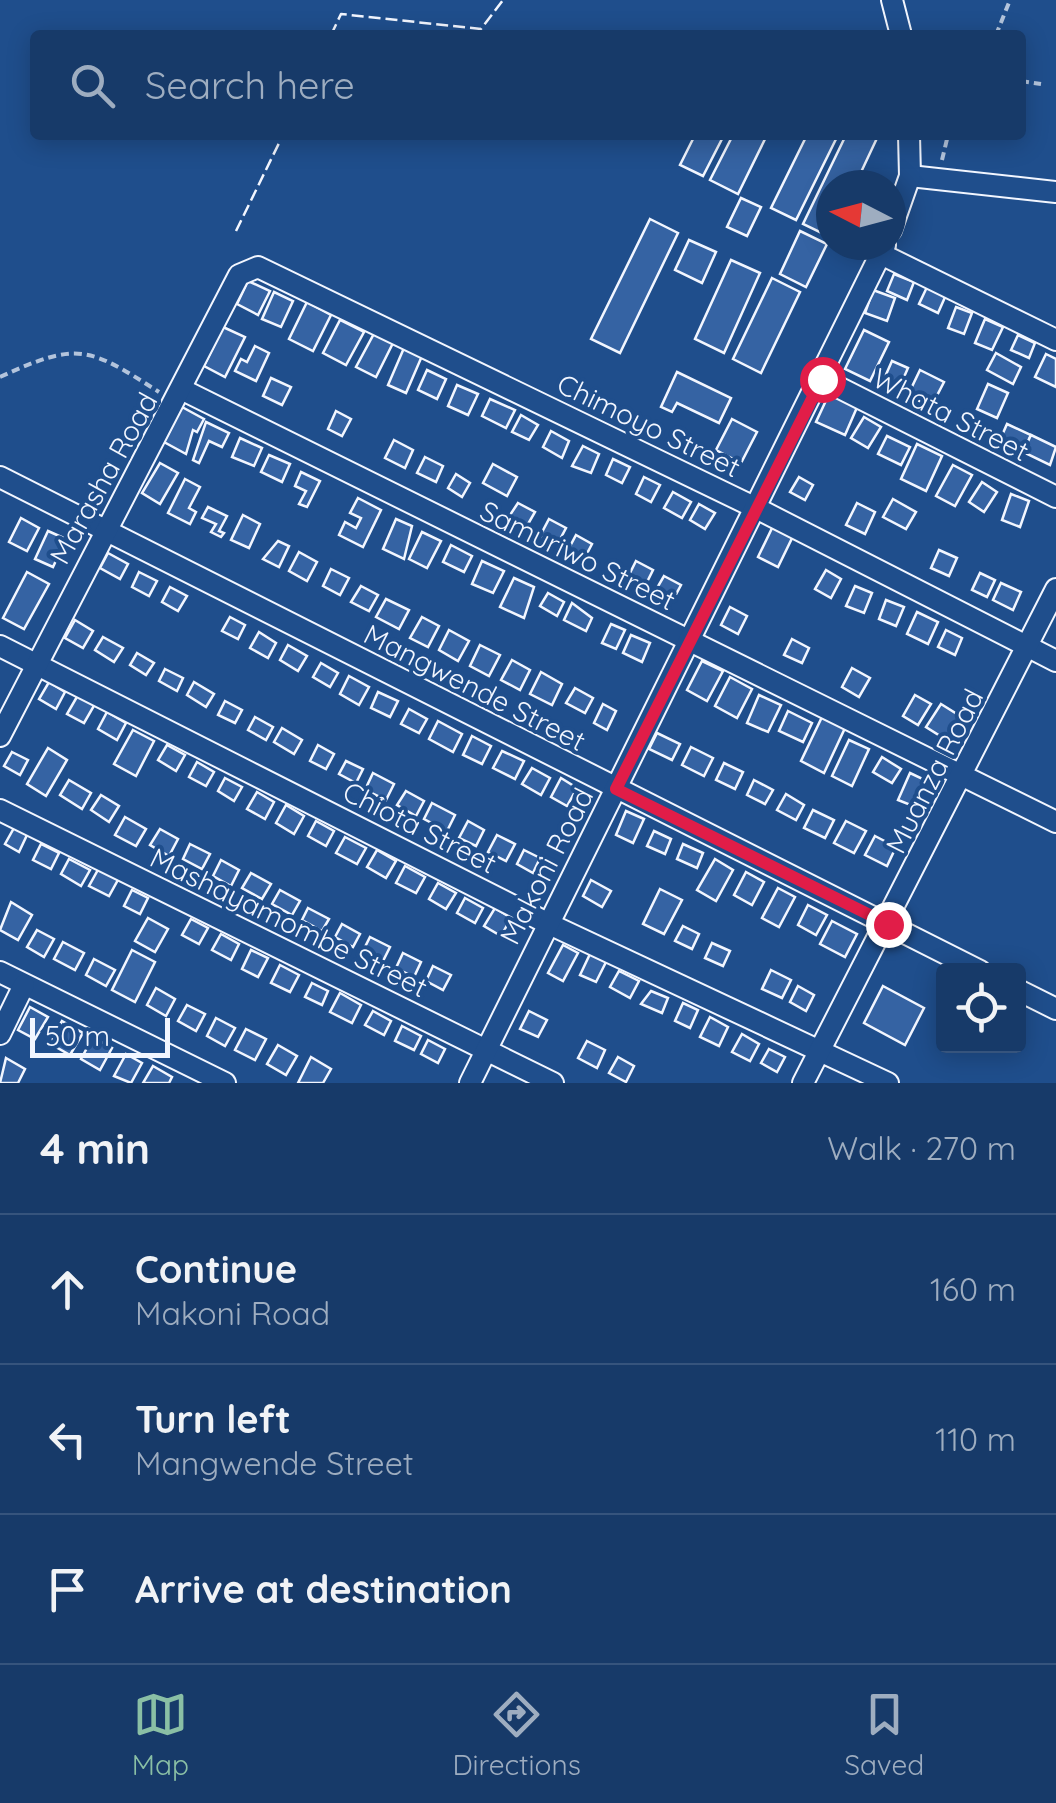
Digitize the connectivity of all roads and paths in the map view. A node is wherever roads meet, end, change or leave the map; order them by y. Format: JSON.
{"nodes":[{"id":1,"x":892,"y":0,"type":"edge"},
{"id":2,"x":1010,"y":0,"type":"edge"},
{"id":3,"x":899,"y":30,"type":"edge"},
{"id":4,"x":998,"y":30,"type":"edge"},
{"id":5,"x":1026,"y":82,"type":"edge"},
{"id":6,"x":1041,"y":84,"type":"dead end"},
{"id":7,"x":908,"y":140,"type":"edge"},
{"id":8,"x":947,"y":140,"type":"edge"},
{"id":9,"x":910,"y":176,"type":"junction"},
{"id":10,"x":936,"y":179,"type":"junction"},
{"id":11,"x":906,"y":187,"type":"edge"},
{"id":12,"x":1056,"y":192,"type":"edge"},
{"id":13,"x":878,"y":260,"type":"edge"},
{"id":14,"x":902,"y":260,"type":"edge"},
{"id":15,"x":270,"y":270,"type":"joint"},
{"id":16,"x":1056,"y":340,"type":"edge"},
{"id":17,"x":0,"y":377,"type":"edge"},
{"id":18,"x":822,"y":379,"type":"junction"},
{"id":19,"x":179,"y":396,"type":"junction"},
{"id":20,"x":0,"y":477,"type":"edge"},
{"id":21,"x":1056,"y":498,"type":"edge"},
{"id":22,"x":754,"y":507,"type":"junction"},
{"id":23,"x":104,"y":528,"type":"junction"},
{"id":24,"x":1056,"y":589,"type":"edge"},
{"id":25,"x":688,"y":641,"type":"junction"},
{"id":26,"x":0,"y":646,"type":"edge"},
{"id":27,"x":1028,"y":646,"type":"junction"},
{"id":28,"x":1056,"y":661,"type":"edge"},
{"id":29,"x":36,"y":663,"type":"junction"},
{"id":30,"x":0,"y":736,"type":"edge"},
{"id":31,"x":961,"y":774,"type":"junction"},
{"id":32,"x":616,"y":789,"type":"junction"},
{"id":33,"x":0,"y":810,"type":"edge"},
{"id":34,"x":1056,"y":822,"type":"edge"},
{"id":35,"x":548,"y":923,"type":"junction"},
{"id":36,"x":888,"y":924,"type":"junction"},
{"id":37,"x":966,"y":963,"type":"edge"},
{"id":38,"x":0,"y":972,"type":"edge"},
{"id":39,"x":24,"y":986,"type":"junction"},
{"id":40,"x":1026,"y":994,"type":"edge"},
{"id":41,"x":1056,"y":1009,"type":"edge"},
{"id":42,"x":0,"y":1034,"type":"edge"},
{"id":43,"x":820,"y":1049,"type":"junction"},
{"id":44,"x":486,"y":1050,"type":"junction"},
{"id":45,"x":224,"y":1083,"type":"edge"},
{"id":46,"x":470,"y":1083,"type":"edge"},
{"id":47,"x":554,"y":1083,"type":"edge"},
{"id":48,"x":803,"y":1083,"type":"edge"},
{"id":49,"x":888,"y":1083,"type":"edge"}],
"edges":[{"from":1,"to":3,"type":"street"},
{"from":2,"to":4,"type":"path"},
{"from":5,"to":6,"type":"path"},
{"from":7,"to":9,"type":"street"},
{"from":8,"to":10,"type":"path"},
{"from":9,"to":10,"type":"street"},
{"from":9,"to":11,"type":"street"},
{"from":10,"to":12,"type":"street"},
{"from":13,"to":18,"type":"street","name":"Makoni Road"},
{"from":14,"to":16,"type":"street"},
{"from":15,"to":19,"type":"street","name":"Marasha Road"},
{"from":15,"to":22,"type":"street","name":"Chimoyo Street"},
{"from":17,"to":19,"type":"path"},
{"from":18,"to":21,"type":"street","name":"Whata Street"},
{"from":18,"to":22,"type":"street","name":"Makoni Road"},
{"from":19,"to":23,"type":"street","name":"Marasha Road"},
{"from":19,"to":25,"type":"street","name":"Samuriwo Street"},
{"from":20,"to":23,"type":"street","name":"Mangwende Street"},
{"from":22,"to":25,"type":"street","name":"Makoni Road"},
{"from":22,"to":27,"type":"street","name":"Chimoyo Street"},
{"from":23,"to":29,"type":"street","name":"Marasha Road"},
{"from":23,"to":32,"type":"street","name":"Mangwende Street"},
{"from":24,"to":27,"type":"street","name":"Muanza Road"},
{"from":25,"to":31,"type":"street","name":"Samuriwo Street"},
{"from":25,"to":32,"type":"street","name":"Makoni Road"},
{"from":26,"to":29,"type":"street","name":"Chiota Street"},
{"from":27,"to":28,"type":"street","name":"Chimoyo Street"},
{"from":27,"to":31,"type":"street","name":"Muanza Road"},
{"from":29,"to":30,"type":"street","name":"Marasha Road"},
{"from":29,"to":35,"type":"street","name":"Chiota Street"},
{"from":31,"to":34,"type":"street","name":"Samuriwo Street"},
{"from":31,"to":36,"type":"street","name":"Muanza Road"},
{"from":32,"to":35,"type":"street","name":"Makoni Road"},
{"from":32,"to":36,"type":"street","name":"Mangwende Street"},
{"from":33,"to":44,"type":"street","name":"Mashayamombe Street"},
{"from":35,"to":43,"type":"street","name":"Chiota Street"},
{"from":35,"to":44,"type":"street","name":"Makoni Road"},
{"from":36,"to":37,"type":"street","name":"Mangwende Street"},
{"from":36,"to":43,"type":"street","name":"Muanza Road"},
{"from":38,"to":39,"type":"street"},
{"from":39,"to":42,"type":"street"},
{"from":39,"to":45,"type":"street"},
{"from":40,"to":41,"type":"street"},
{"from":43,"to":48,"type":"street","name":"Muanza Road"},
{"from":43,"to":49,"type":"street","name":"Chiota Street"},
{"from":44,"to":46,"type":"street","name":"Makoni Road"},
{"from":44,"to":47,"type":"street","name":"Mashayamombe Street"}]}
